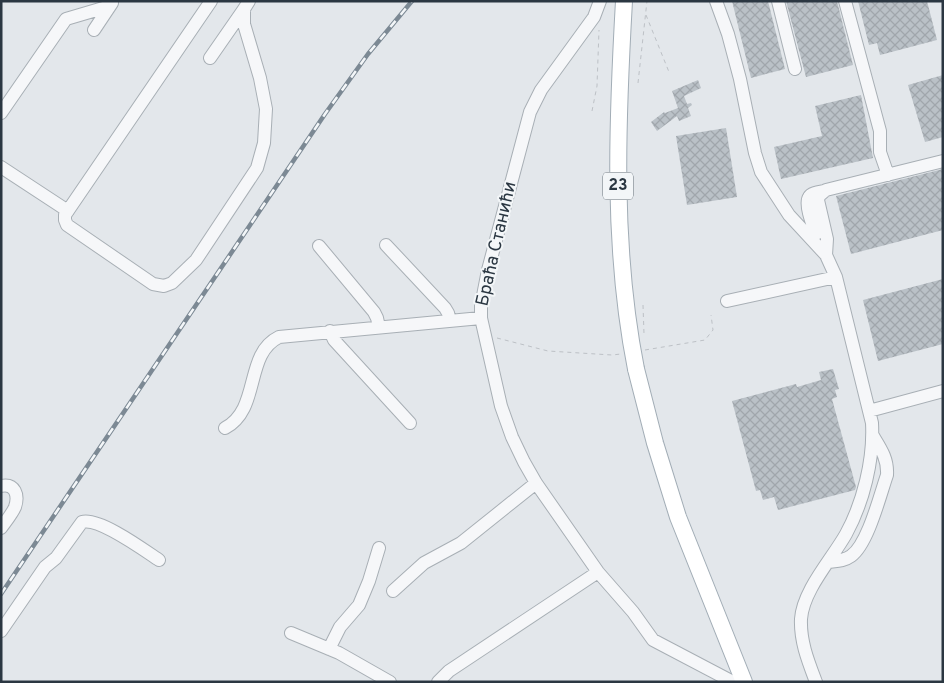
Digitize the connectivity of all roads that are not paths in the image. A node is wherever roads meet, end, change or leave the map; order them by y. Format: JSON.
{"nodes":[{"id":1,"x":211,"y":1,"type":"edge"},
{"id":2,"x":600,"y":1,"type":"edge"},
{"id":3,"x":624,"y":1,"type":"edge"},
{"id":4,"x":716,"y":1,"type":"edge"},
{"id":5,"x":778,"y":1,"type":"edge"},
{"id":6,"x":845,"y":1,"type":"edge"},
{"id":7,"x":112,"y":4,"type":"edge"},
{"id":8,"x":247,"y":5,"type":"edge"},
{"id":9,"x":94,"y":30,"type":"dead end"},
{"id":10,"x":210,"y":58,"type":"dead end"},
{"id":11,"x":795,"y":68,"type":"dead end"},
{"id":12,"x":1,"y":113,"type":"edge"},
{"id":13,"x":943,"y":161,"type":"edge"},
{"id":14,"x":1,"y":167,"type":"edge"},
{"id":15,"x":888,"y":174,"type":"junction"},
{"id":16,"x":826,"y":190,"type":"junction"},
{"id":17,"x":68,"y":211,"type":"junction"},
{"id":18,"x":816,"y":234,"type":"dead end"},
{"id":19,"x":386,"y":245,"type":"dead end"},
{"id":20,"x":320,"y":246,"type":"dead end"},
{"id":21,"x":826,"y":255,"type":"junction"},
{"id":22,"x":836,"y":277,"type":"junction"},
{"id":23,"x":727,"y":301,"type":"dead end"},
{"id":24,"x":480,"y":318,"type":"junction"},
{"id":25,"x":450,"y":321,"type":"junction"},
{"id":26,"x":379,"y":327,"type":"junction"},
{"id":27,"x":330,"y":331,"type":"junction"},
{"id":28,"x":943,"y":391,"type":"edge"},
{"id":29,"x":869,"y":410,"type":"junction"},
{"id":30,"x":410,"y":422,"type":"dead end"},
{"id":31,"x":225,"y":428,"type":"dead end"},
{"id":32,"x":873,"y":436,"type":"junction"},
{"id":33,"x":536,"y":483,"type":"junction"},
{"id":34,"x":1,"y":486,"type":"edge"},
{"id":35,"x":1,"y":528,"type":"edge"},
{"id":36,"x":379,"y":548,"type":"dead end"},
{"id":37,"x":159,"y":560,"type":"dead end"},
{"id":38,"x":829,"y":562,"type":"junction"},
{"id":39,"x":598,"y":572,"type":"junction"},
{"id":40,"x":393,"y":591,"type":"dead end"},
{"id":41,"x":1,"y":631,"type":"edge"},
{"id":42,"x":291,"y":633,"type":"dead end"},
{"id":43,"x":329,"y":649,"type":"junction"},
{"id":44,"x":390,"y":682,"type":"edge"},
{"id":45,"x":438,"y":682,"type":"edge"},
{"id":46,"x":733,"y":682,"type":"edge"},
{"id":47,"x":744,"y":682,"type":"edge"},
{"id":48,"x":816,"y":682,"type":"edge"}],
"edges":[{"from":1,"to":17,"type":"street"},
{"from":2,"to":24,"type":"street","name":"Браћа Станићи"},
{"from":3,"to":47,"type":"main road","number":"23","bridge":true},
{"from":4,"to":21,"type":"street"},
{"from":5,"to":11,"type":"street"},
{"from":6,"to":15,"type":"street"},
{"from":7,"to":9,"type":"street"},
{"from":7,"to":12,"type":"street"},
{"from":8,"to":10,"type":"street"},
{"from":8,"to":17,"type":"street"},
{"from":13,"to":15,"type":"street"},
{"from":14,"to":17,"type":"street"},
{"from":15,"to":16,"type":"street"},
{"from":16,"to":18,"type":"street"},
{"from":16,"to":21,"type":"street"},
{"from":19,"to":25,"type":"street"},
{"from":20,"to":26,"type":"street"},
{"from":21,"to":22,"type":"street"},
{"from":22,"to":23,"type":"street"},
{"from":22,"to":29,"type":"street"},
{"from":24,"to":25,"type":"street"},
{"from":24,"to":33,"type":"street","name":"Браћа Станићи"},
{"from":25,"to":26,"type":"street"},
{"from":26,"to":27,"type":"street"},
{"from":27,"to":30,"type":"street"},
{"from":27,"to":31,"type":"street"},
{"from":28,"to":29,"type":"street"},
{"from":29,"to":32,"type":"street"},
{"from":32,"to":38,"type":"street"},
{"from":32,"to":38,"type":"street"},
{"from":33,"to":39,"type":"street","name":"Браћа Станићи"},
{"from":33,"to":40,"type":"street"},
{"from":34,"to":35,"type":"street"},
{"from":36,"to":43,"type":"street"},
{"from":37,"to":41,"type":"street"},
{"from":38,"to":48,"type":"street"},
{"from":39,"to":45,"type":"street"},
{"from":39,"to":46,"type":"street","name":"Браћа Станићи"},
{"from":42,"to":43,"type":"street"},
{"from":43,"to":44,"type":"street"}]}
